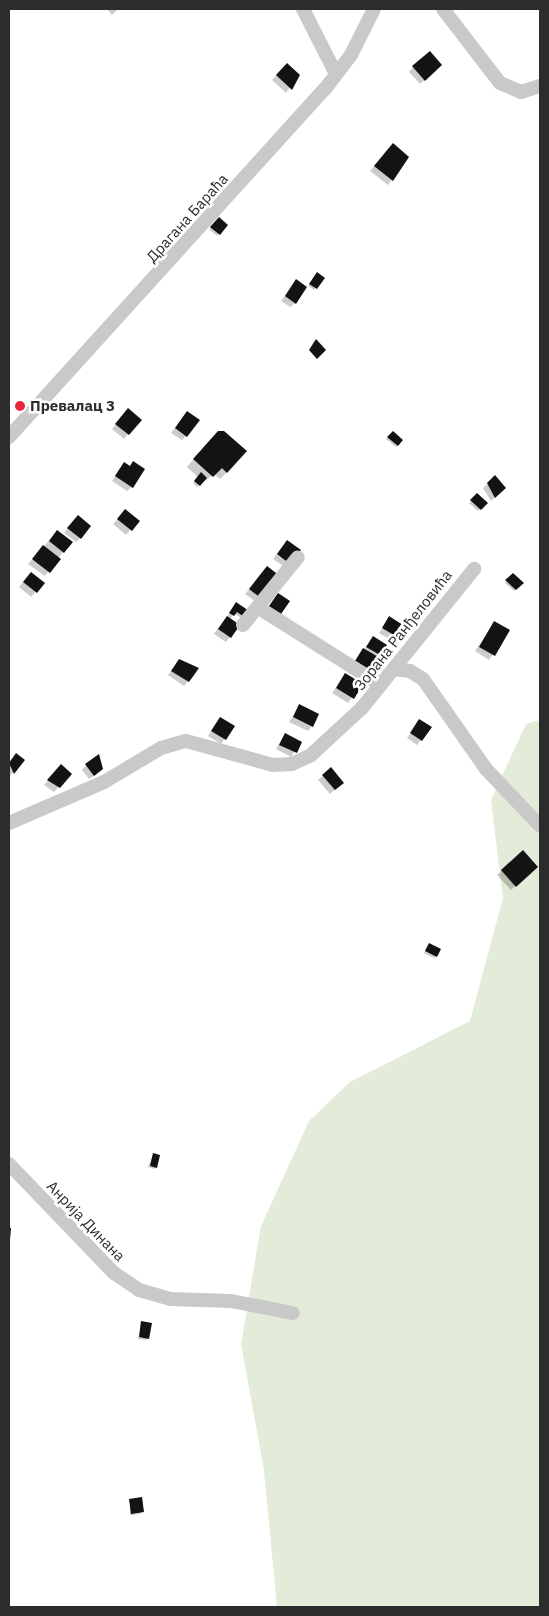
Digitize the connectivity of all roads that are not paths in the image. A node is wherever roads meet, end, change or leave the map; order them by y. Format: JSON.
{"nodes":[{"id":1,"x":303,"y":9,"type":"edge"},
{"id":2,"x":374,"y":9,"type":"edge"},
{"id":3,"x":443,"y":9,"type":"edge"},
{"id":4,"x":336,"y":74,"type":"junction"},
{"id":5,"x":540,"y":86,"type":"edge"},
{"id":6,"x":9,"y":437,"type":"edge"},
{"id":7,"x":298,"y":557,"type":"dead end"},
{"id":8,"x":474,"y":569,"type":"dead end"},
{"id":9,"x":260,"y":608,"type":"junction"},
{"id":10,"x":243,"y":625,"type":"dead end"},
{"id":11,"x":394,"y":669,"type":"junction"},
{"id":12,"x":381,"y":685,"type":"junction"},
{"id":13,"x":9,"y":824,"type":"edge"},
{"id":14,"x":540,"y":826,"type":"edge"},
{"id":15,"x":9,"y":1164,"type":"edge"},
{"id":16,"x":293,"y":1313,"type":"dead end"}],
"edges":[{"from":1,"to":4,"type":"street"},
{"from":2,"to":4,"type":"street","name":"Драгана Бараћа"},
{"from":3,"to":5,"type":"street"},
{"from":4,"to":6,"type":"street","name":"Драгана Бараћа"},
{"from":7,"to":9,"type":"street"},
{"from":8,"to":11,"type":"street","name":"Зорана Ранђеловића"},
{"from":9,"to":10,"type":"street"},
{"from":9,"to":12,"type":"street"},
{"from":11,"to":12,"type":"street","name":"Зорана Ранђеловића"},
{"from":11,"to":14,"type":"street"},
{"from":12,"to":13,"type":"street","name":"Зорана Ранђеловића"},
{"from":15,"to":16,"type":"street","name":"Анрија Динана"}]}
